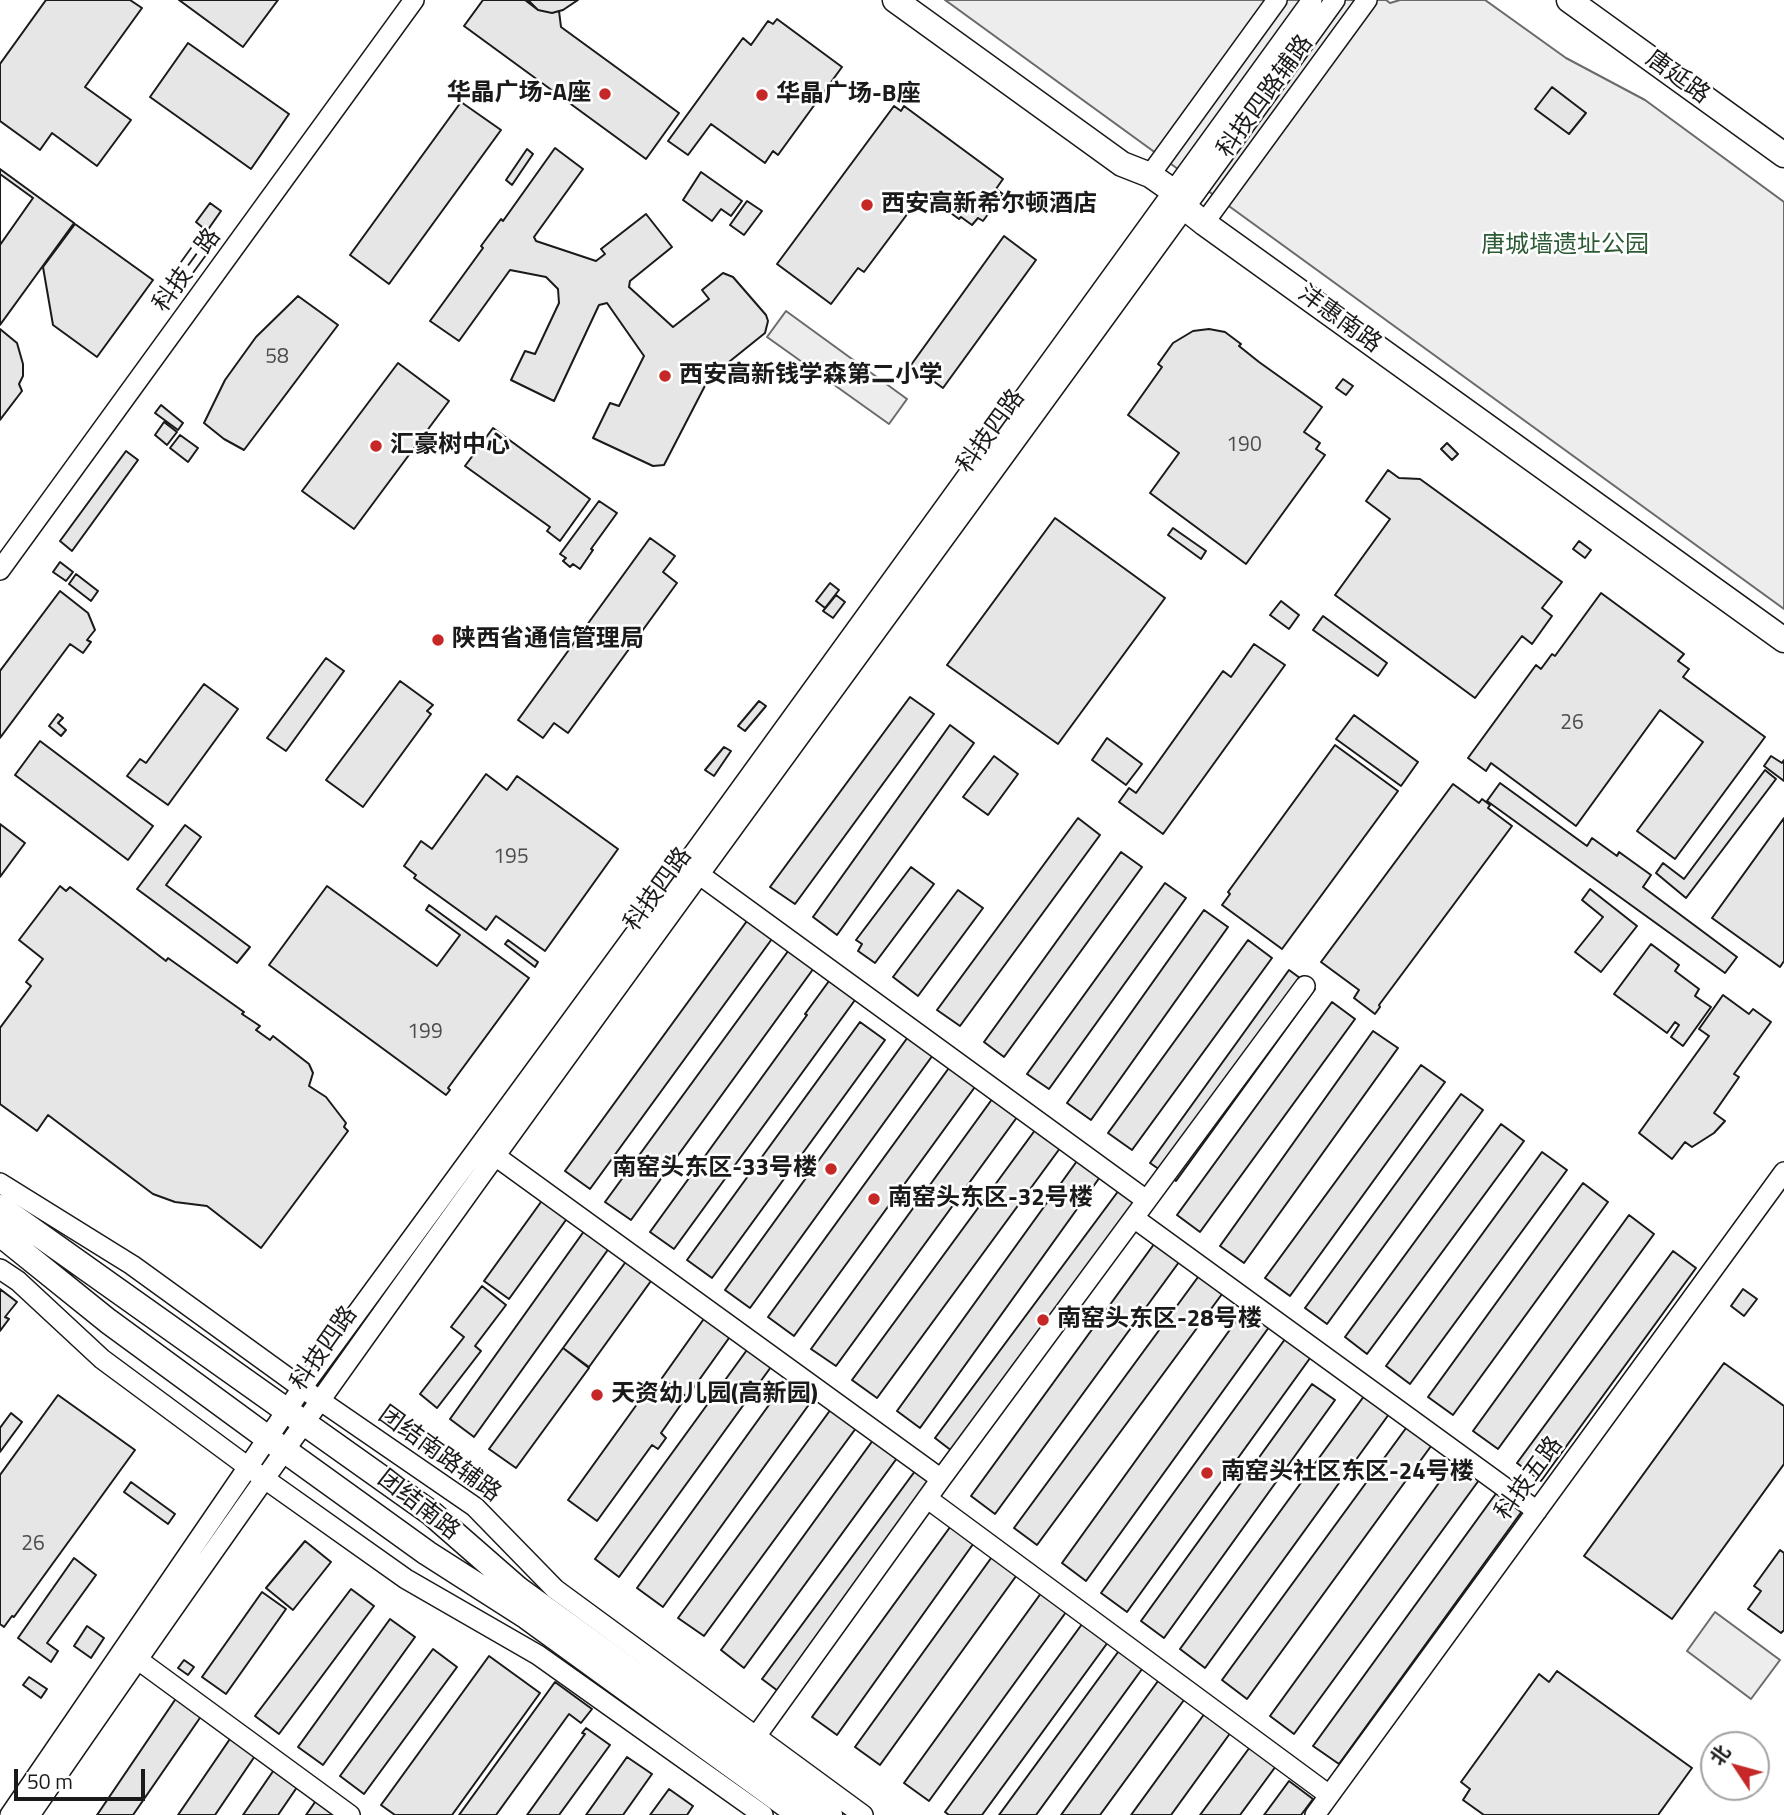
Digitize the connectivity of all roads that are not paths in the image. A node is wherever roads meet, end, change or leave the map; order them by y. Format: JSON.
{"nodes":[{"id":1,"x":414,"y":0,"type":"edge"},
{"id":2,"x":895,"y":0,"type":"edge"},
{"id":3,"x":1277,"y":0,"type":"edge"},
{"id":4,"x":1312,"y":0,"type":"edge"},
{"id":5,"x":1335,"y":0,"type":"edge"},
{"id":6,"x":1367,"y":0,"type":"edge"},
{"id":7,"x":1569,"y":0,"type":"edge"},
{"id":8,"x":1784,"y":155,"type":"edge"},
{"id":9,"x":1150,"y":175,"type":"junction"},
{"id":10,"x":1179,"y":200,"type":"junction"},
{"id":11,"x":1204,"y":223,"type":"junction"},
{"id":12,"x":0,"y":569,"type":"edge"},
{"id":13,"x":1784,"y":640,"type":"edge"},
{"id":14,"x":700,"y":875,"type":"junction"},
{"id":15,"x":1305,"y":986,"type":"dead end"},
{"id":16,"x":494,"y":1155,"type":"junction"},
{"id":17,"x":1784,"y":1172,"type":"edge"},
{"id":18,"x":0,"y":1183,"type":"edge"},
{"id":19,"x":1146,"y":1199,"type":"junction"},
{"id":20,"x":0,"y":1207,"type":"edge"},
{"id":21,"x":1133,"y":1218,"type":"junction"},
{"id":22,"x":0,"y":1234,"type":"edge"},
{"id":23,"x":0,"y":1269,"type":"edge"},
{"id":24,"x":302,"y":1388,"type":"junction"},
{"id":25,"x":319,"y":1399,"type":"junction"},
{"id":26,"x":295,"y":1416,"type":"junction"},
{"id":27,"x":276,"y":1444,"type":"junction"},
{"id":28,"x":248,"y":1467,"type":"junction"},
{"id":29,"x":264,"y":1479,"type":"junction"},
{"id":30,"x":941,"y":1479,"type":"junction"},
{"id":31,"x":928,"y":1499,"type":"junction"},
{"id":32,"x":1537,"y":1511,"type":"junction"},
{"id":33,"x":137,"y":1659,"type":"junction"},
{"id":34,"x":751,"y":1744,"type":"junction"},
{"id":35,"x":1329,"y":1795,"type":"junction"},
{"id":36,"x":769,"y":1810,"type":"edge"},
{"id":37,"x":10,"y":1815,"type":"edge"},
{"id":38,"x":30,"y":1815,"type":"edge"},
{"id":39,"x":350,"y":1815,"type":"edge"},
{"id":40,"x":800,"y":1815,"type":"edge"},
{"id":41,"x":830,"y":1815,"type":"edge"},
{"id":42,"x":863,"y":1815,"type":"edge"},
{"id":43,"x":1315,"y":1815,"type":"edge"}],
"edges":[{"from":1,"to":12,"type":"street","name":"科技三路"},
{"from":2,"to":9,"type":"main road","name":"沣惠南路"},
{"from":3,"to":9,"type":"street","name":"科技四路辅路"},
{"from":4,"to":10,"type":"street","name":"科技四路"},
{"from":5,"to":10,"type":"street","name":"科技四路"},
{"from":6,"to":11,"type":"street","name":"科技四路辅路"},
{"from":7,"to":8,"type":"main road","name":"唐延路"},
{"from":9,"to":10,"type":"main road","name":"沣惠南路"},
{"from":10,"to":11,"type":"main road","name":"沣惠南路"},
{"from":10,"to":14,"type":"street","name":"科技四路"},
{"from":10,"to":24,"type":"street","name":"科技四路"},
{"from":11,"to":13,"type":"main road","name":"沣惠南路"},
{"from":14,"to":16,"type":"street","name":"科技四路"},
{"from":14,"to":19,"type":"street"},
{"from":15,"to":19,"type":"street"},
{"from":16,"to":25,"type":"street","name":"科技四路"},
{"from":16,"to":30,"type":"street"},
{"from":17,"to":32,"type":"street","name":"科技五路"},
{"from":18,"to":24,"type":"street","name":"团结南路辅路"},
{"from":19,"to":21,"type":"street"},
{"from":20,"to":26,"type":"main road","name":"团结南路"},
{"from":21,"to":30,"type":"street"},
{"from":21,"to":32,"type":"street"},
{"from":22,"to":27,"type":"main road","name":"团结南路"},
{"from":23,"to":28,"type":"street"},
{"from":24,"to":25,"type":"street","name":"团结南路辅路"},
{"from":24,"to":26,"type":"street","name":"科技四路"},
{"from":25,"to":26,"type":"street","name":"科技四路"},
{"from":25,"to":34,"type":"street","name":"团结南路辅路"},
{"from":26,"to":27,"type":"street","name":"科技四路"},
{"from":26,"to":34,"type":"main road","name":"团结南路"},
{"from":27,"to":28,"type":"street","name":"科技四路"},
{"from":27,"to":29,"type":"street","name":"科技四路"},
{"from":27,"to":36,"type":"main road","name":"团结南路"},
{"from":28,"to":29,"type":"street"},
{"from":28,"to":37,"type":"street","name":"科技四路"},
{"from":29,"to":33,"type":"street","name":"科技四路"},
{"from":29,"to":36,"type":"street"},
{"from":30,"to":31,"type":"street"},
{"from":31,"to":34,"type":"street"},
{"from":31,"to":35,"type":"street"},
{"from":32,"to":35,"type":"street","name":"科技五路"},
{"from":33,"to":38,"type":"street","name":"科技四路"},
{"from":33,"to":39,"type":"street"},
{"from":34,"to":41,"type":"main road","name":"团结南路"},
{"from":34,"to":42,"type":"street","name":"团结南路辅路"},
{"from":35,"to":43,"type":"street","name":"科技五路"},
{"from":36,"to":40,"type":"main road","name":"团结南路"}]}
